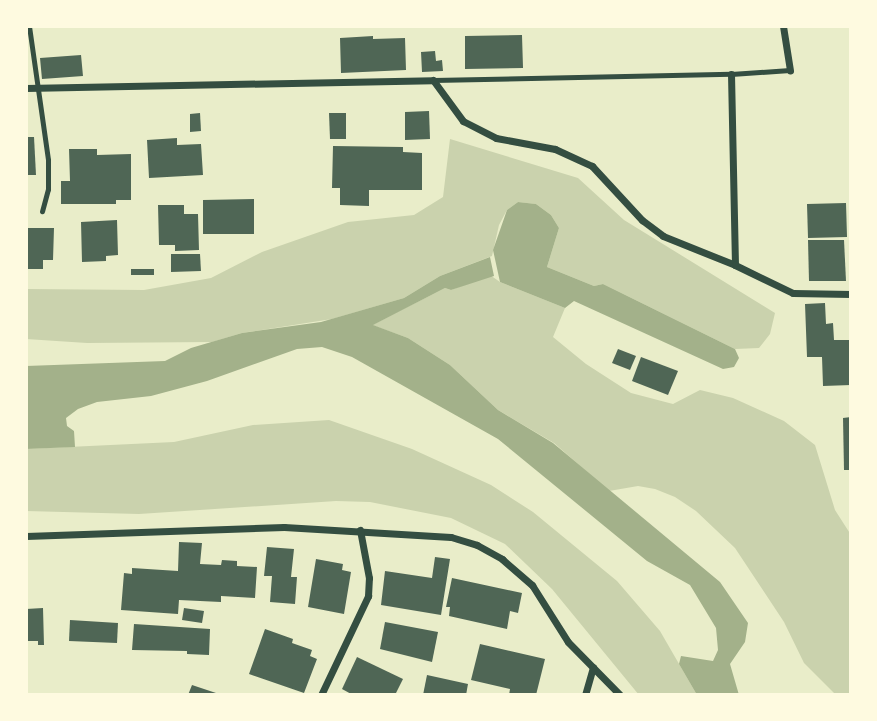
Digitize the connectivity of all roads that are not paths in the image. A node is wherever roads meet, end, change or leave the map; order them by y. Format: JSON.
{"nodes":[{"id":1,"x":29,"y":26,"type":"edge"},
{"id":2,"x":783,"y":26,"type":"edge"},
{"id":3,"x":790,"y":70,"type":"joint"},
{"id":4,"x":731,"y":74,"type":"junction"},
{"id":5,"x":433,"y":80,"type":"junction"},
{"id":6,"x":26,"y":88,"type":"edge"},
{"id":7,"x":37,"y":88,"type":"junction"},
{"id":8,"x":42,"y":211,"type":"dead end"},
{"id":9,"x":735,"y":265,"type":"junction"},
{"id":10,"x":851,"y":294,"type":"edge"},
{"id":11,"x":360,"y":530,"type":"junction"},
{"id":12,"x":26,"y":536,"type":"edge"},
{"id":13,"x":593,"y":667,"type":"junction"},
{"id":14,"x":321,"y":695,"type":"edge"},
{"id":15,"x":585,"y":695,"type":"edge"},
{"id":16,"x":620,"y":695,"type":"edge"}],
"edges":[{"from":1,"to":7,"type":"lane"},
{"from":2,"to":3,"type":"street"},
{"from":3,"to":4,"type":"lane"},
{"from":4,"to":5,"type":"lane"},
{"from":4,"to":9,"type":"street"},
{"from":5,"to":7,"type":"street"},
{"from":5,"to":9,"type":"street"},
{"from":6,"to":7,"type":"street"},
{"from":7,"to":8,"type":"lane"},
{"from":9,"to":10,"type":"street"},
{"from":11,"to":12,"type":"street"},
{"from":11,"to":13,"type":"street"},
{"from":11,"to":14,"type":"street"},
{"from":13,"to":15,"type":"street"},
{"from":13,"to":16,"type":"street"}]}
